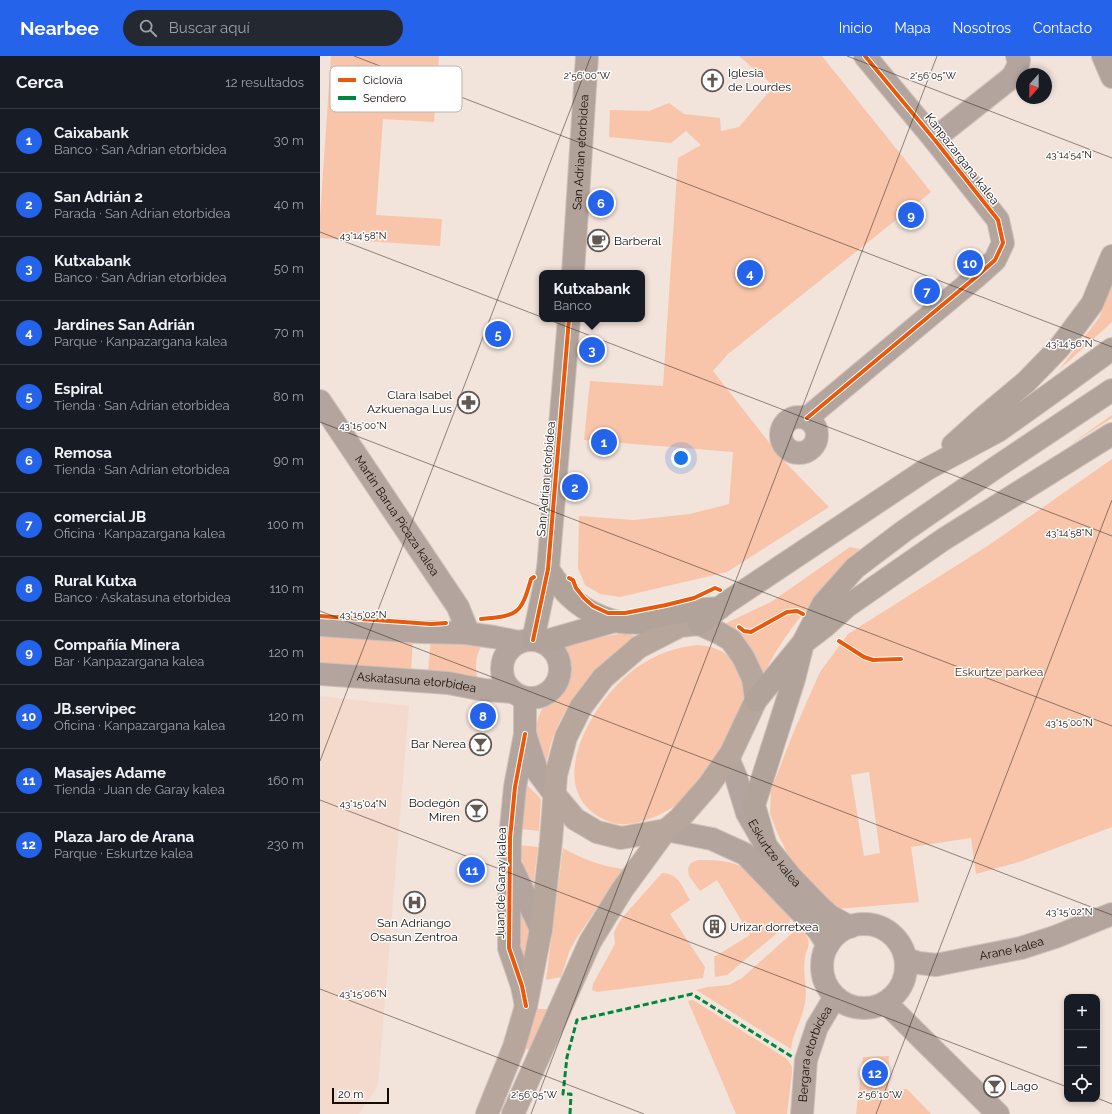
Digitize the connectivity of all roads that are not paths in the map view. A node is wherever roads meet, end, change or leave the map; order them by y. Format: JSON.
{"nodes":[{"id":1,"x":587,"y":56,"type":"edge"},
{"id":2,"x":865,"y":56,"type":"edge"},
{"id":3,"x":1017,"y":56,"type":"edge"},
{"id":4,"x":1104,"y":56,"type":"edge"},
{"id":5,"x":1112,"y":77,"type":"edge"},
{"id":6,"x":934,"y":139,"type":"junction"},
{"id":7,"x":1112,"y":256,"type":"edge"},
{"id":8,"x":573,"y":270,"type":"edge"},
{"id":9,"x":569,"y":322,"type":"edge"},
{"id":10,"x":1112,"y":349,"type":"edge"},
{"id":11,"x":1112,"y":390,"type":"edge"},
{"id":12,"x":320,"y":401,"type":"edge"},
{"id":13,"x":327,"y":418,"type":"edge"},
{"id":14,"x":807,"y":418,"type":"dead end"},
{"id":15,"x":1112,"y":434,"type":"edge"},
{"id":16,"x":927,"y":469,"type":"junction"},
{"id":17,"x":548,"y":569,"type":"junction"},
{"id":18,"x":720,"y":608,"type":"junction"},
{"id":19,"x":621,"y":622,"type":"junction"},
{"id":20,"x":320,"y":625,"type":"edge"},
{"id":21,"x":690,"y":625,"type":"junction"},
{"id":22,"x":465,"y":633,"type":"junction"},
{"id":23,"x":531,"y":641,"type":"junction"},
{"id":24,"x":803,"y":643,"type":"junction"},
{"id":25,"x":320,"y":674,"type":"edge"},
{"id":26,"x":519,"y":695,"type":"junction"},
{"id":27,"x":756,"y":700,"type":"junction"},
{"id":28,"x":525,"y":734,"type":"junction"},
{"id":29,"x":728,"y":758,"type":"junction"},
{"id":30,"x":555,"y":795,"type":"junction"},
{"id":31,"x":666,"y":830,"type":"junction"},
{"id":32,"x":766,"y":846,"type":"junction"},
{"id":33,"x":509,"y":861,"type":"junction"},
{"id":34,"x":1112,"y":914,"type":"edge"},
{"id":35,"x":850,"y":927,"type":"junction"},
{"id":36,"x":541,"y":929,"type":"junction"},
{"id":37,"x":828,"y":945,"type":"junction"},
{"id":38,"x":906,"y":960,"type":"junction"},
{"id":39,"x":835,"y":997,"type":"junction"},
{"id":40,"x":886,"y":1003,"type":"junction"},
{"id":41,"x":526,"y":1006,"type":"junction"},
{"id":42,"x":487,"y":1114,"type":"edge"},
{"id":43,"x":513,"y":1114,"type":"edge"},
{"id":44,"x":802,"y":1114,"type":"edge"},
{"id":45,"x":998,"y":1114,"type":"edge"}],
"edges":[{"from":1,"to":8,"type":"street","name":"San Adrian etorbidea"},
{"from":2,"to":6,"type":"street","name":"Kanpazargana kalea"},
{"from":3,"to":6,"type":"street"},
{"from":4,"to":5,"type":"highway"},
{"from":6,"to":14,"type":"street","name":"Kanpazargana kalea"},
{"from":7,"to":16,"type":"highway"},
{"from":9,"to":17,"type":"street","name":"San Adrian etorbidea"},
{"from":10,"to":16,"type":"highway"},
{"from":11,"to":24,"type":"highway"},
{"from":12,"to":13,"type":"street","name":"Martin Barua Picaza kalea"},
{"from":13,"to":22,"type":"street","name":"Martin Barua Picaza kalea"},
{"from":15,"to":24,"type":"highway"},
{"from":16,"to":18,"type":"highway"},
{"from":17,"to":19,"type":"street"},
{"from":17,"to":23,"type":"street","name":"San Adrian etorbidea"},
{"from":18,"to":19,"type":"highway"},
{"from":18,"to":21,"type":"highway"},
{"from":19,"to":21,"type":"street"},
{"from":19,"to":23,"type":"street"},
{"from":20,"to":22,"type":"street"},
{"from":21,"to":27,"type":"main road"},
{"from":21,"to":30,"type":"main road","name":"Juan de Garay kalea"},
{"from":22,"to":23,"type":"street"},
{"from":23,"to":26,"type":"street"},
{"from":23,"to":26,"type":"street"},
{"from":24,"to":27,"type":"highway"},
{"from":24,"to":32,"type":"highway"},
{"from":25,"to":26,"type":"street","name":"Askatasuna etorbidea"},
{"from":26,"to":28,"type":"street"},
{"from":27,"to":29,"type":"main road"},
{"from":28,"to":30,"type":"street"},
{"from":28,"to":33,"type":"street","name":"Juan de Garay kalea"},
{"from":29,"to":31,"type":"main road"},
{"from":29,"to":32,"type":"street","name":"Eskurtze kalea"},
{"from":30,"to":31,"type":"main road"},
{"from":30,"to":36,"type":"main road","name":"Juan de Garay kalea"},
{"from":31,"to":37,"type":"street","name":"Eskurtze kalea"},
{"from":31,"to":43,"type":"main road"},
{"from":32,"to":35,"type":"street","name":"Eskurtze kalea"},
{"from":33,"to":36,"type":"street"},
{"from":33,"to":41,"type":"street","name":"Juan de Garay kalea"},
{"from":34,"to":38,"type":"street","name":"Arane kalea"},
{"from":35,"to":37,"type":"street"},
{"from":35,"to":38,"type":"street"},
{"from":36,"to":41,"type":"main road","name":"Juan de Garay kalea"},
{"from":37,"to":39,"type":"street"},
{"from":38,"to":40,"type":"street"},
{"from":39,"to":40,"type":"street"},
{"from":39,"to":44,"type":"street","name":"Bergara etorbidea"},
{"from":40,"to":45,"type":"street"},
{"from":41,"to":42,"type":"main road","name":"Juan de Garay kalea"}]}
